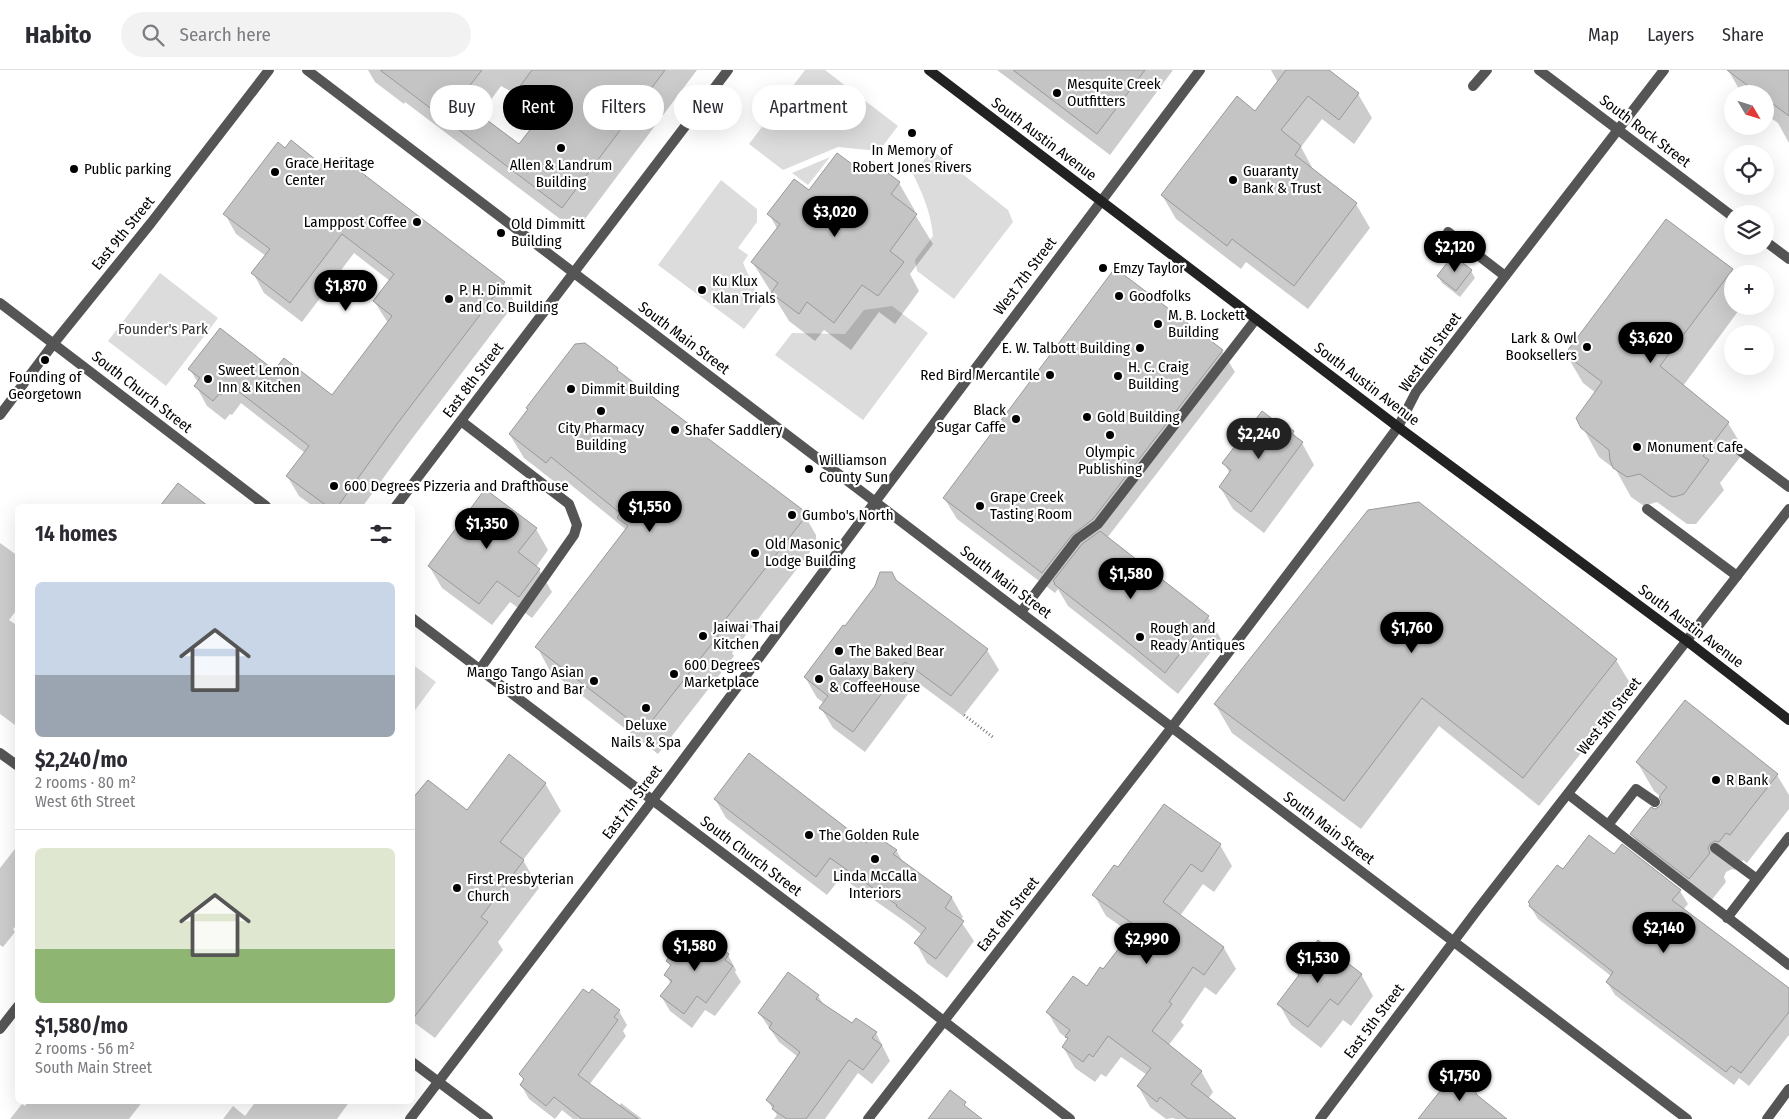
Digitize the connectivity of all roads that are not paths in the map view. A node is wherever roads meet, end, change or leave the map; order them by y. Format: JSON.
{"nodes":[{"id":1,"x":269,"y":70,"type":"edge"},
{"id":2,"x":307,"y":70,"type":"edge"},
{"id":3,"x":728,"y":70,"type":"edge"},
{"id":4,"x":929,"y":70,"type":"edge"},
{"id":5,"x":1200,"y":70,"type":"edge"},
{"id":6,"x":1486,"y":70,"type":"edge"},
{"id":7,"x":1539,"y":70,"type":"edge"},
{"id":8,"x":1664,"y":70,"type":"edge"},
{"id":9,"x":1473,"y":86,"type":"dead end"},
{"id":10,"x":1618,"y":130,"type":"junction"},
{"id":11,"x":1100,"y":200,"type":"junction"},
{"id":12,"x":1724,"y":210,"type":"edge"},
{"id":13,"x":1448,"y":232,"type":"dead end"},
{"id":14,"x":1774,"y":248,"type":"edge"},
{"id":15,"x":1789,"y":259,"type":"edge"},
{"id":16,"x":574,"y":273,"type":"junction"},
{"id":17,"x":1505,"y":276,"type":"junction"},
{"id":18,"x":0,"y":302,"type":"edge"},
{"id":19,"x":1256,"y":319,"type":"junction"},
{"id":20,"x":54,"y":343,"type":"junction"},
{"id":21,"x":0,"y":415,"type":"edge"},
{"id":22,"x":461,"y":421,"type":"junction"},
{"id":23,"x":1398,"y":427,"type":"junction"},
{"id":24,"x":1738,"y":449,"type":"dead end"},
{"id":25,"x":1789,"y":488,"type":"edge"},
{"id":26,"x":875,"y":502,"type":"junction"},
{"id":27,"x":263,"y":504,"type":"edge"},
{"id":28,"x":398,"y":504,"type":"edge"},
{"id":29,"x":1647,"y":509,"type":"dead end"},
{"id":30,"x":1789,"y":509,"type":"edge"},
{"id":31,"x":1737,"y":576,"type":"junction"},
{"id":32,"x":1020,"y":612,"type":"junction"},
{"id":33,"x":415,"y":620,"type":"edge"},
{"id":34,"x":1687,"y":641,"type":"junction"},
{"id":35,"x":480,"y":669,"type":"junction"},
{"id":36,"x":1789,"y":720,"type":"edge"},
{"id":37,"x":1172,"y":727,"type":"junction"},
{"id":38,"x":0,"y":752,"type":"edge"},
{"id":39,"x":15,"y":764,"type":"edge"},
{"id":40,"x":1568,"y":794,"type":"junction"},
{"id":41,"x":652,"y":800,"type":"junction"},
{"id":42,"x":1655,"y":802,"type":"dead end"},
{"id":43,"x":1608,"y":825,"type":"junction"},
{"id":44,"x":1789,"y":837,"type":"edge"},
{"id":45,"x":1714,"y":848,"type":"dead end"},
{"id":46,"x":1757,"y":879,"type":"junction"},
{"id":47,"x":1727,"y":918,"type":"junction"},
{"id":48,"x":1453,"y":941,"type":"junction"},
{"id":49,"x":1789,"y":965,"type":"edge"},
{"id":50,"x":15,"y":1010,"type":"edge"},
{"id":51,"x":944,"y":1021,"type":"junction"},
{"id":52,"x":0,"y":1029,"type":"edge"},
{"id":53,"x":415,"y":1064,"type":"edge"},
{"id":54,"x":438,"y":1081,"type":"junction"},
{"id":55,"x":1789,"y":1089,"type":"edge"},
{"id":56,"x":410,"y":1119,"type":"edge"},
{"id":57,"x":488,"y":1119,"type":"edge"},
{"id":58,"x":868,"y":1119,"type":"edge"},
{"id":59,"x":1070,"y":1119,"type":"edge"},
{"id":60,"x":1320,"y":1119,"type":"edge"},
{"id":61,"x":1687,"y":1119,"type":"edge"},
{"id":62,"x":1767,"y":1119,"type":"edge"}],
"edges":[{"from":1,"to":20,"type":"street","name":"East 9th Street"},
{"from":2,"to":16,"type":"street","name":"South Main Street"},
{"from":3,"to":16,"type":"street","name":"East 8th Street"},
{"from":4,"to":11,"type":"main road","name":"South Austin Avenue"},
{"from":5,"to":11,"type":"street","name":"West 7th Street"},
{"from":6,"to":9,"type":"street"},
{"from":7,"to":10,"type":"street","name":"South Rock Street"},
{"from":8,"to":10,"type":"street","name":"West 6th Street"},
{"from":10,"to":12,"type":"street","name":"South Rock Street"},
{"from":10,"to":17,"type":"street","name":"West 6th Street"},
{"from":11,"to":19,"type":"main road","name":"South Austin Avenue"},
{"from":11,"to":26,"type":"street","name":"West 7th Street"},
{"from":13,"to":17,"type":"street"},
{"from":14,"to":15,"type":"street"},
{"from":16,"to":22,"type":"street","name":"East 8th Street"},
{"from":16,"to":26,"type":"street","name":"South Main Street"},
{"from":17,"to":23,"type":"street","name":"West 6th Street"},
{"from":18,"to":20,"type":"street","name":"South Church Street"},
{"from":19,"to":23,"type":"main road","name":"South Austin Avenue"},
{"from":19,"to":32,"type":"street"},
{"from":20,"to":21,"type":"street","name":"East 9th Street"},
{"from":20,"to":27,"type":"street","name":"South Church Street"},
{"from":22,"to":28,"type":"street","name":"East 8th Street"},
{"from":22,"to":35,"type":"street"},
{"from":23,"to":34,"type":"main road","name":"South Austin Avenue"},
{"from":23,"to":37,"type":"street","name":"West 6th Street"},
{"from":24,"to":25,"type":"street"},
{"from":26,"to":32,"type":"street","name":"South Main Street"},
{"from":26,"to":41,"type":"street","name":"East 7th Street"},
{"from":29,"to":31,"type":"street"},
{"from":30,"to":31,"type":"street","name":"West 5th Street"},
{"from":31,"to":34,"type":"street","name":"West 5th Street"},
{"from":32,"to":37,"type":"street","name":"South Main Street"},
{"from":33,"to":35,"type":"street","name":"South Church Street"},
{"from":34,"to":36,"type":"main road","name":"South Austin Avenue"},
{"from":34,"to":40,"type":"street","name":"West 5th Street"},
{"from":35,"to":41,"type":"street","name":"South Church Street"},
{"from":37,"to":48,"type":"street","name":"South Main Street"},
{"from":37,"to":51,"type":"street","name":"East 6th Street"},
{"from":38,"to":39,"type":"street"},
{"from":40,"to":43,"type":"street"},
{"from":40,"to":48,"type":"street","name":"West 5th Street"},
{"from":41,"to":51,"type":"street","name":"South Church Street"},
{"from":41,"to":54,"type":"street","name":"East 7th Street"},
{"from":42,"to":43,"type":"street"},
{"from":43,"to":47,"type":"street"},
{"from":44,"to":46,"type":"street"},
{"from":45,"to":46,"type":"street"},
{"from":46,"to":47,"type":"street"},
{"from":47,"to":49,"type":"street"},
{"from":48,"to":60,"type":"street","name":"East 5th Street"},
{"from":48,"to":61,"type":"street","name":"South Main Street"},
{"from":50,"to":52,"type":"street"},
{"from":51,"to":58,"type":"street","name":"East 6th Street"},
{"from":51,"to":59,"type":"street","name":"South Church Street"},
{"from":53,"to":54,"type":"street"},
{"from":54,"to":56,"type":"street","name":"East 7th Street"},
{"from":54,"to":57,"type":"street"},
{"from":55,"to":62,"type":"street"}]}
